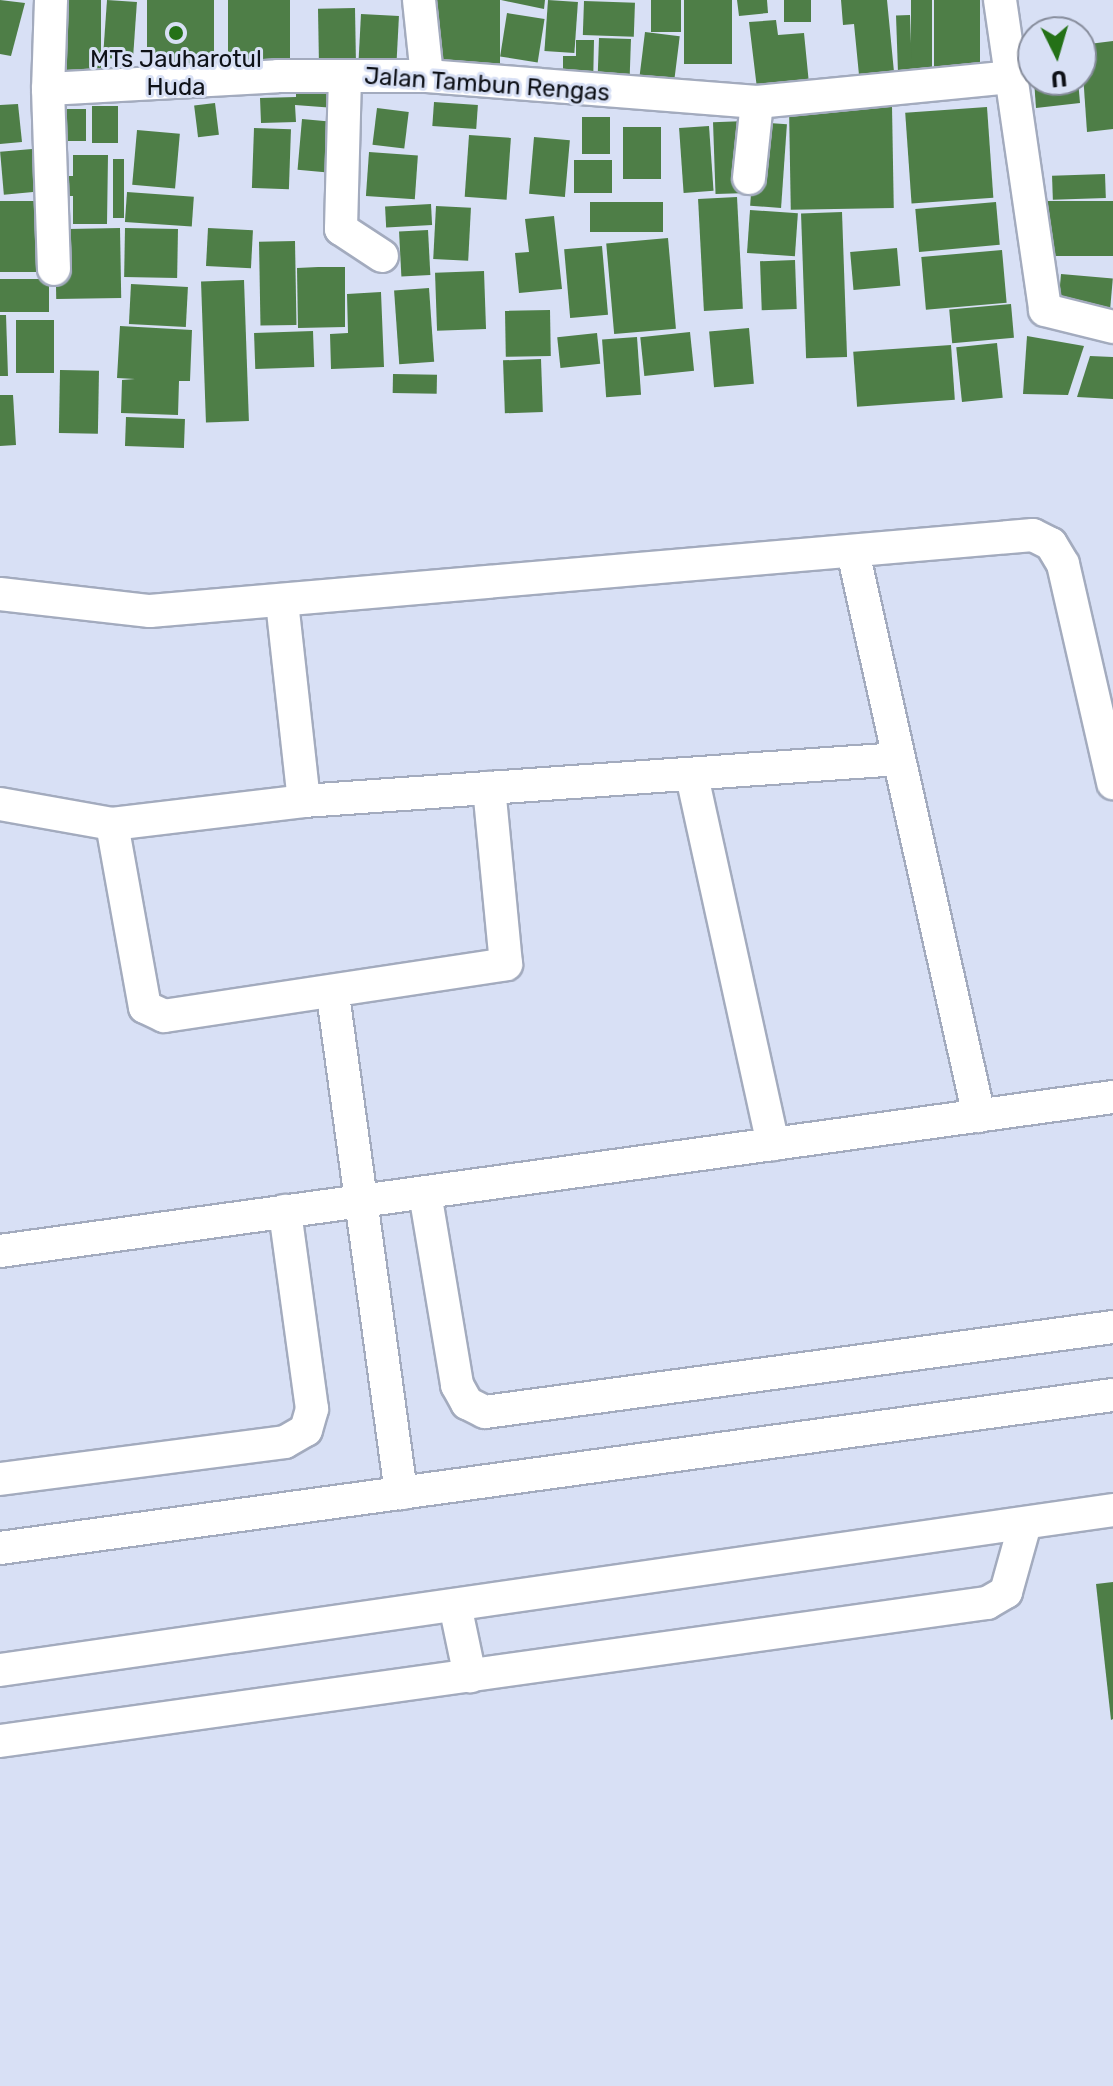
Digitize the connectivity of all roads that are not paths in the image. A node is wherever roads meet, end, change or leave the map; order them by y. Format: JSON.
{"nodes":[{"id":1,"x":51,"y":0,"type":"edge"},
{"id":2,"x":419,"y":0,"type":"edge"},
{"id":3,"x":1000,"y":0,"type":"edge"},
{"id":4,"x":345,"y":76,"type":"junction"},
{"id":5,"x":427,"y":76,"type":"junction"},
{"id":6,"x":1013,"y":77,"type":"junction"},
{"id":7,"x":48,"y":89,"type":"junction"},
{"id":8,"x":757,"y":102,"type":"junction"},
{"id":9,"x":749,"y":178,"type":"dead end"},
{"id":10,"x":382,"y":256,"type":"dead end"},
{"id":11,"x":54,"y":269,"type":"dead end"},
{"id":12,"x":1113,"y":327,"type":"edge"},
{"id":13,"x":853,"y":552,"type":"junction"},
{"id":14,"x":0,"y":594,"type":"edge"},
{"id":15,"x":282,"y":602,"type":"junction"},
{"id":16,"x":899,"y":759,"type":"junction"},
{"id":17,"x":692,"y":776,"type":"junction"},
{"id":18,"x":1113,"y":783,"type":"edge"},
{"id":19,"x":489,"y":788,"type":"junction"},
{"id":20,"x":304,"y":801,"type":"junction"},
{"id":21,"x":0,"y":804,"type":"edge"},
{"id":22,"x":112,"y":824,"type":"junction"},
{"id":23,"x":333,"y":995,"type":"junction"},
{"id":24,"x":1113,"y":1097,"type":"edge"},
{"id":25,"x":979,"y":1116,"type":"junction"},
{"id":26,"x":773,"y":1144,"type":"junction"},
{"id":27,"x":425,"y":1193,"type":"junction"},
{"id":28,"x":361,"y":1201,"type":"junction"},
{"id":29,"x":285,"y":1211,"type":"junction"},
{"id":30,"x":0,"y":1251,"type":"edge"},
{"id":31,"x":1113,"y":1327,"type":"edge"},
{"id":32,"x":1113,"y":1395,"type":"edge"},
{"id":33,"x":0,"y":1479,"type":"edge"},
{"id":34,"x":401,"y":1493,"type":"junction"},
{"id":35,"x":1113,"y":1510,"type":"edge"},
{"id":36,"x":1025,"y":1524,"type":"junction"},
{"id":37,"x":0,"y":1548,"type":"edge"},
{"id":38,"x":455,"y":1605,"type":"junction"},
{"id":39,"x":0,"y":1670,"type":"edge"},
{"id":40,"x":470,"y":1676,"type":"junction"},
{"id":41,"x":0,"y":1741,"type":"edge"}],
"edges":[{"from":1,"to":7,"type":"street"},
{"from":2,"to":5,"type":"street"},
{"from":3,"to":6,"type":"street"},
{"from":4,"to":5,"type":"street","name":"Jalan Tambun Rengas"},
{"from":4,"to":7,"type":"street","name":"Jalan Tambun Rengas"},
{"from":4,"to":10,"type":"street"},
{"from":5,"to":8,"type":"street","name":"Jalan Tambun Rengas"},
{"from":6,"to":8,"type":"street","name":"Jalan Tambun Rengas"},
{"from":6,"to":12,"type":"street"},
{"from":7,"to":11,"type":"street"},
{"from":8,"to":9,"type":"street"},
{"from":13,"to":15,"type":"street"},
{"from":13,"to":16,"type":"street"},
{"from":13,"to":18,"type":"street"},
{"from":14,"to":15,"type":"street"},
{"from":15,"to":20,"type":"street"},
{"from":16,"to":17,"type":"street"},
{"from":16,"to":25,"type":"street"},
{"from":17,"to":19,"type":"street"},
{"from":17,"to":26,"type":"street"},
{"from":19,"to":20,"type":"street"},
{"from":19,"to":23,"type":"street"},
{"from":20,"to":22,"type":"street"},
{"from":21,"to":22,"type":"street"},
{"from":22,"to":23,"type":"street"},
{"from":23,"to":28,"type":"street"},
{"from":24,"to":25,"type":"street"},
{"from":25,"to":26,"type":"street"},
{"from":26,"to":27,"type":"street"},
{"from":27,"to":28,"type":"street"},
{"from":27,"to":31,"type":"street"},
{"from":28,"to":29,"type":"street"},
{"from":28,"to":34,"type":"street"},
{"from":29,"to":30,"type":"street"},
{"from":29,"to":33,"type":"street"},
{"from":32,"to":34,"type":"street"},
{"from":34,"to":37,"type":"street"},
{"from":35,"to":36,"type":"street"},
{"from":36,"to":38,"type":"street"},
{"from":36,"to":40,"type":"street"},
{"from":38,"to":39,"type":"street"},
{"from":38,"to":40,"type":"street"},
{"from":40,"to":41,"type":"street"}]}
